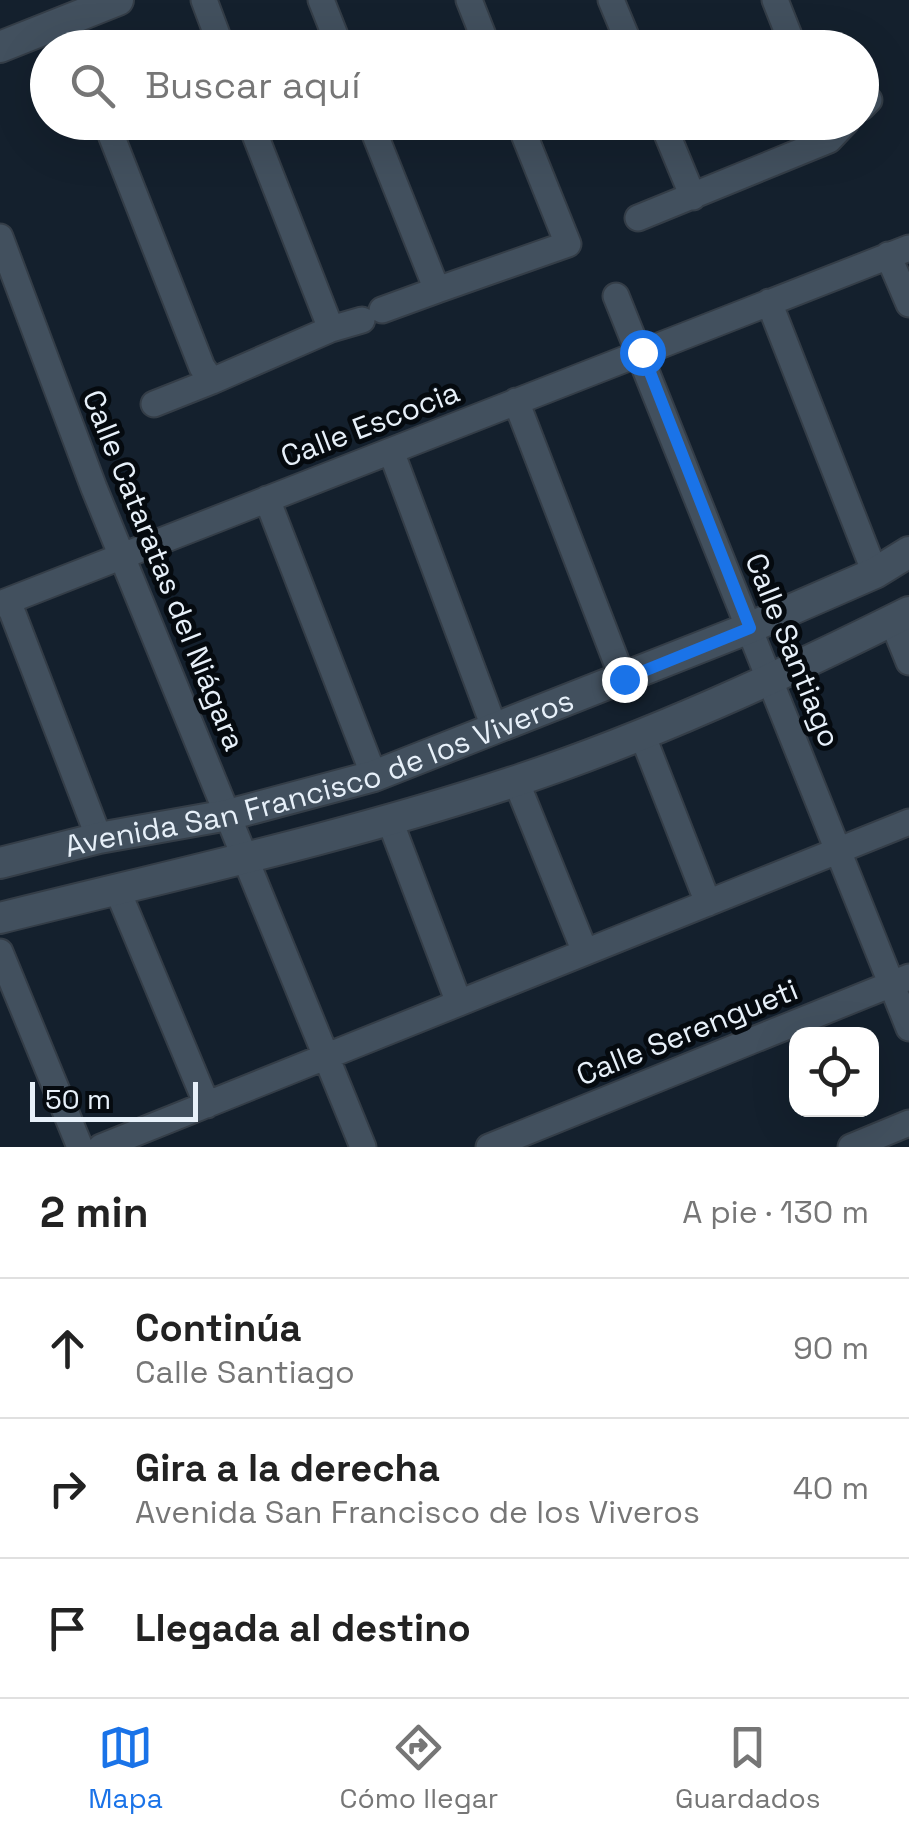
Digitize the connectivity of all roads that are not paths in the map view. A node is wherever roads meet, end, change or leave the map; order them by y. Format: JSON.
{"nodes":[{"id":1,"x":118,"y":0,"type":"edge"},
{"id":2,"x":204,"y":0,"type":"edge"},
{"id":3,"x":321,"y":0,"type":"edge"},
{"id":4,"x":468,"y":0,"type":"edge"},
{"id":5,"x":611,"y":0,"type":"edge"},
{"id":6,"x":775,"y":0,"type":"edge"},
{"id":7,"x":77,"y":30,"type":"edge"},
{"id":8,"x":215,"y":30,"type":"edge"},
{"id":9,"x":333,"y":30,"type":"edge"},
{"id":10,"x":480,"y":30,"type":"edge"},
{"id":11,"x":624,"y":30,"type":"edge"},
{"id":12,"x":787,"y":30,"type":"edge"},
{"id":13,"x":30,"y":42,"type":"edge"},
{"id":14,"x":0,"y":47,"type":"edge"},
{"id":15,"x":113,"y":140,"type":"edge"},
{"id":16,"x":257,"y":140,"type":"edge"},
{"id":17,"x":377,"y":140,"type":"edge"},
{"id":18,"x":526,"y":140,"type":"edge"},
{"id":19,"x":669,"y":140,"type":"edge"},
{"id":20,"x":809,"y":140,"type":"edge"},
{"id":21,"x":693,"y":197,"type":"junction"},
{"id":22,"x":638,"y":218,"type":"dead end"},
{"id":23,"x":0,"y":237,"type":"edge"},
{"id":24,"x":898,"y":251,"type":"edge"},
{"id":25,"x":437,"y":290,"type":"junction"},
{"id":26,"x":616,"y":296,"type":"dead end"},
{"id":27,"x":769,"y":302,"type":"junction"},
{"id":28,"x":909,"y":304,"type":"edge"},
{"id":29,"x":331,"y":329,"type":"junction"},
{"id":30,"x":642,"y":352,"type":"junction"},
{"id":31,"x":212,"y":381,"type":"junction"},
{"id":32,"x":516,"y":401,"type":"junction"},
{"id":33,"x":154,"y":404,"type":"dead end"},
{"id":34,"x":391,"y":450,"type":"junction"},
{"id":35,"x":267,"y":499,"type":"junction"},
{"id":36,"x":909,"y":552,"type":"edge"},
{"id":37,"x":122,"y":556,"type":"junction"},
{"id":38,"x":875,"y":572,"type":"junction"},
{"id":39,"x":4,"y":602,"type":"edge"},
{"id":40,"x":900,"y":616,"type":"edge"},
{"id":41,"x":750,"y":628,"type":"junction"},
{"id":42,"x":909,"y":662,"type":"edge"},
{"id":43,"x":770,"y":678,"type":"junction"},
{"id":44,"x":624,"y":679,"type":"junction"},
{"id":45,"x":494,"y":727,"type":"junction"},
{"id":46,"x":642,"y":734,"type":"junction"},
{"id":47,"x":374,"y":776,"type":"junction"},
{"id":48,"x":516,"y":781,"type":"junction"},
{"id":49,"x":228,"y":815,"type":"junction"},
{"id":50,"x":390,"y":821,"type":"junction"},
{"id":51,"x":909,"y":822,"type":"edge"},
{"id":52,"x":98,"y":838,"type":"junction"},
{"id":53,"x":838,"y":851,"type":"junction"},
{"id":54,"x":245,"y":858,"type":"junction"},
{"id":55,"x":0,"y":863,"type":"edge"},
{"id":56,"x":117,"y":888,"type":"junction"},
{"id":57,"x":708,"y":903,"type":"junction"},
{"id":58,"x":0,"y":918,"type":"edge"},
{"id":59,"x":0,"y":952,"type":"edge"},
{"id":60,"x":585,"y":952,"type":"junction"},
{"id":61,"x":900,"y":981,"type":"edge"},
{"id":62,"x":459,"y":1003,"type":"junction"},
{"id":63,"x":909,"y":1028,"type":"edge"},
{"id":64,"x":326,"y":1056,"type":"junction"},
{"id":65,"x":207,"y":1105,"type":"junction"},
{"id":66,"x":909,"y":1123,"type":"edge"},
{"id":67,"x":80,"y":1147,"type":"edge"},
{"id":68,"x":102,"y":1147,"type":"edge"},
{"id":69,"x":363,"y":1147,"type":"edge"},
{"id":70,"x":489,"y":1147,"type":"edge"},
{"id":71,"x":851,"y":1147,"type":"edge"}],
"edges":[{"from":1,"to":7,"type":"street"},
{"from":2,"to":8,"type":"street"},
{"from":3,"to":9,"type":"street"},
{"from":4,"to":10,"type":"street"},
{"from":5,"to":11,"type":"street"},
{"from":6,"to":12,"type":"street"},
{"from":13,"to":14,"type":"street"},
{"from":15,"to":31,"type":"street"},
{"from":16,"to":29,"type":"street"},
{"from":17,"to":25,"type":"street"},
{"from":18,"to":25,"type":"street"},
{"from":19,"to":21,"type":"street"},
{"from":20,"to":21,"type":"street"},
{"from":21,"to":22,"type":"street"},
{"from":23,"to":37,"type":"street","name":"Calle Cataratas del Niágara"},
{"from":24,"to":27,"type":"street","name":"Calle Escocia"},
{"from":24,"to":28,"type":"street"},
{"from":25,"to":29,"type":"street"},
{"from":26,"to":30,"type":"street","name":"Calle Santiago"},
{"from":27,"to":30,"type":"street","name":"Calle Escocia"},
{"from":27,"to":38,"type":"street"},
{"from":29,"to":31,"type":"street"},
{"from":30,"to":32,"type":"street","name":"Calle Escocia"},
{"from":30,"to":41,"type":"street","name":"Calle Santiago"},
{"from":31,"to":33,"type":"street"},
{"from":32,"to":34,"type":"street","name":"Calle Escocia"},
{"from":32,"to":44,"type":"street"},
{"from":34,"to":35,"type":"street","name":"Calle Escocia"},
{"from":34,"to":45,"type":"street"},
{"from":35,"to":37,"type":"street","name":"Calle Escocia"},
{"from":35,"to":47,"type":"street"},
{"from":36,"to":38,"type":"street","name":"Avenida San Francisco de los Viveros"},
{"from":37,"to":39,"type":"street","name":"Calle Escocia"},
{"from":37,"to":49,"type":"street","name":"Calle Cataratas del Niágara"},
{"from":38,"to":41,"type":"street","name":"Avenida San Francisco de los Viveros"},
{"from":39,"to":52,"type":"street"},
{"from":40,"to":42,"type":"street"},
{"from":40,"to":43,"type":"street","name":"Avenida San Francisco de los Viveros"},
{"from":41,"to":43,"type":"street","name":"Calle Santiago"},
{"from":41,"to":44,"type":"street","name":"Avenida San Francisco de los Viveros"},
{"from":43,"to":46,"type":"street","name":"Avenida San Francisco de los Viveros"},
{"from":43,"to":53,"type":"street","name":"Calle Santiago"},
{"from":44,"to":45,"type":"street","name":"Avenida San Francisco de los Viveros"},
{"from":45,"to":47,"type":"street","name":"Avenida San Francisco de los Viveros"},
{"from":46,"to":48,"type":"street","name":"Avenida San Francisco de los Viveros"},
{"from":46,"to":57,"type":"street"},
{"from":47,"to":49,"type":"street","name":"Avenida San Francisco de los Viveros"},
{"from":48,"to":50,"type":"street","name":"Avenida San Francisco de los Viveros"},
{"from":48,"to":60,"type":"street"},
{"from":49,"to":52,"type":"street","name":"Avenida San Francisco de los Viveros"},
{"from":49,"to":54,"type":"street","name":"Calle Cataratas del Niágara"},
{"from":50,"to":54,"type":"street","name":"Avenida San Francisco de los Viveros"},
{"from":50,"to":62,"type":"street"},
{"from":51,"to":53,"type":"street"},
{"from":52,"to":55,"type":"street","name":"Avenida San Francisco de los Viveros"},
{"from":53,"to":57,"type":"street"},
{"from":53,"to":61,"type":"street","name":"Calle Santiago"},
{"from":54,"to":56,"type":"street","name":"Avenida San Francisco de los Viveros"},
{"from":54,"to":64,"type":"street","name":"Calle Cataratas del Niágara"},
{"from":56,"to":58,"type":"street","name":"Avenida San Francisco de los Viveros"},
{"from":56,"to":65,"type":"street"},
{"from":57,"to":60,"type":"street"},
{"from":59,"to":67,"type":"street"},
{"from":60,"to":62,"type":"street"},
{"from":61,"to":63,"type":"street","name":"Calle Santiago"},
{"from":61,"to":70,"type":"street","name":"Calle Serengueti"},
{"from":62,"to":64,"type":"street"},
{"from":64,"to":65,"type":"street"},
{"from":64,"to":69,"type":"street","name":"Calle Cataratas del Niágara"},
{"from":65,"to":68,"type":"street"},
{"from":66,"to":71,"type":"street"}]}
